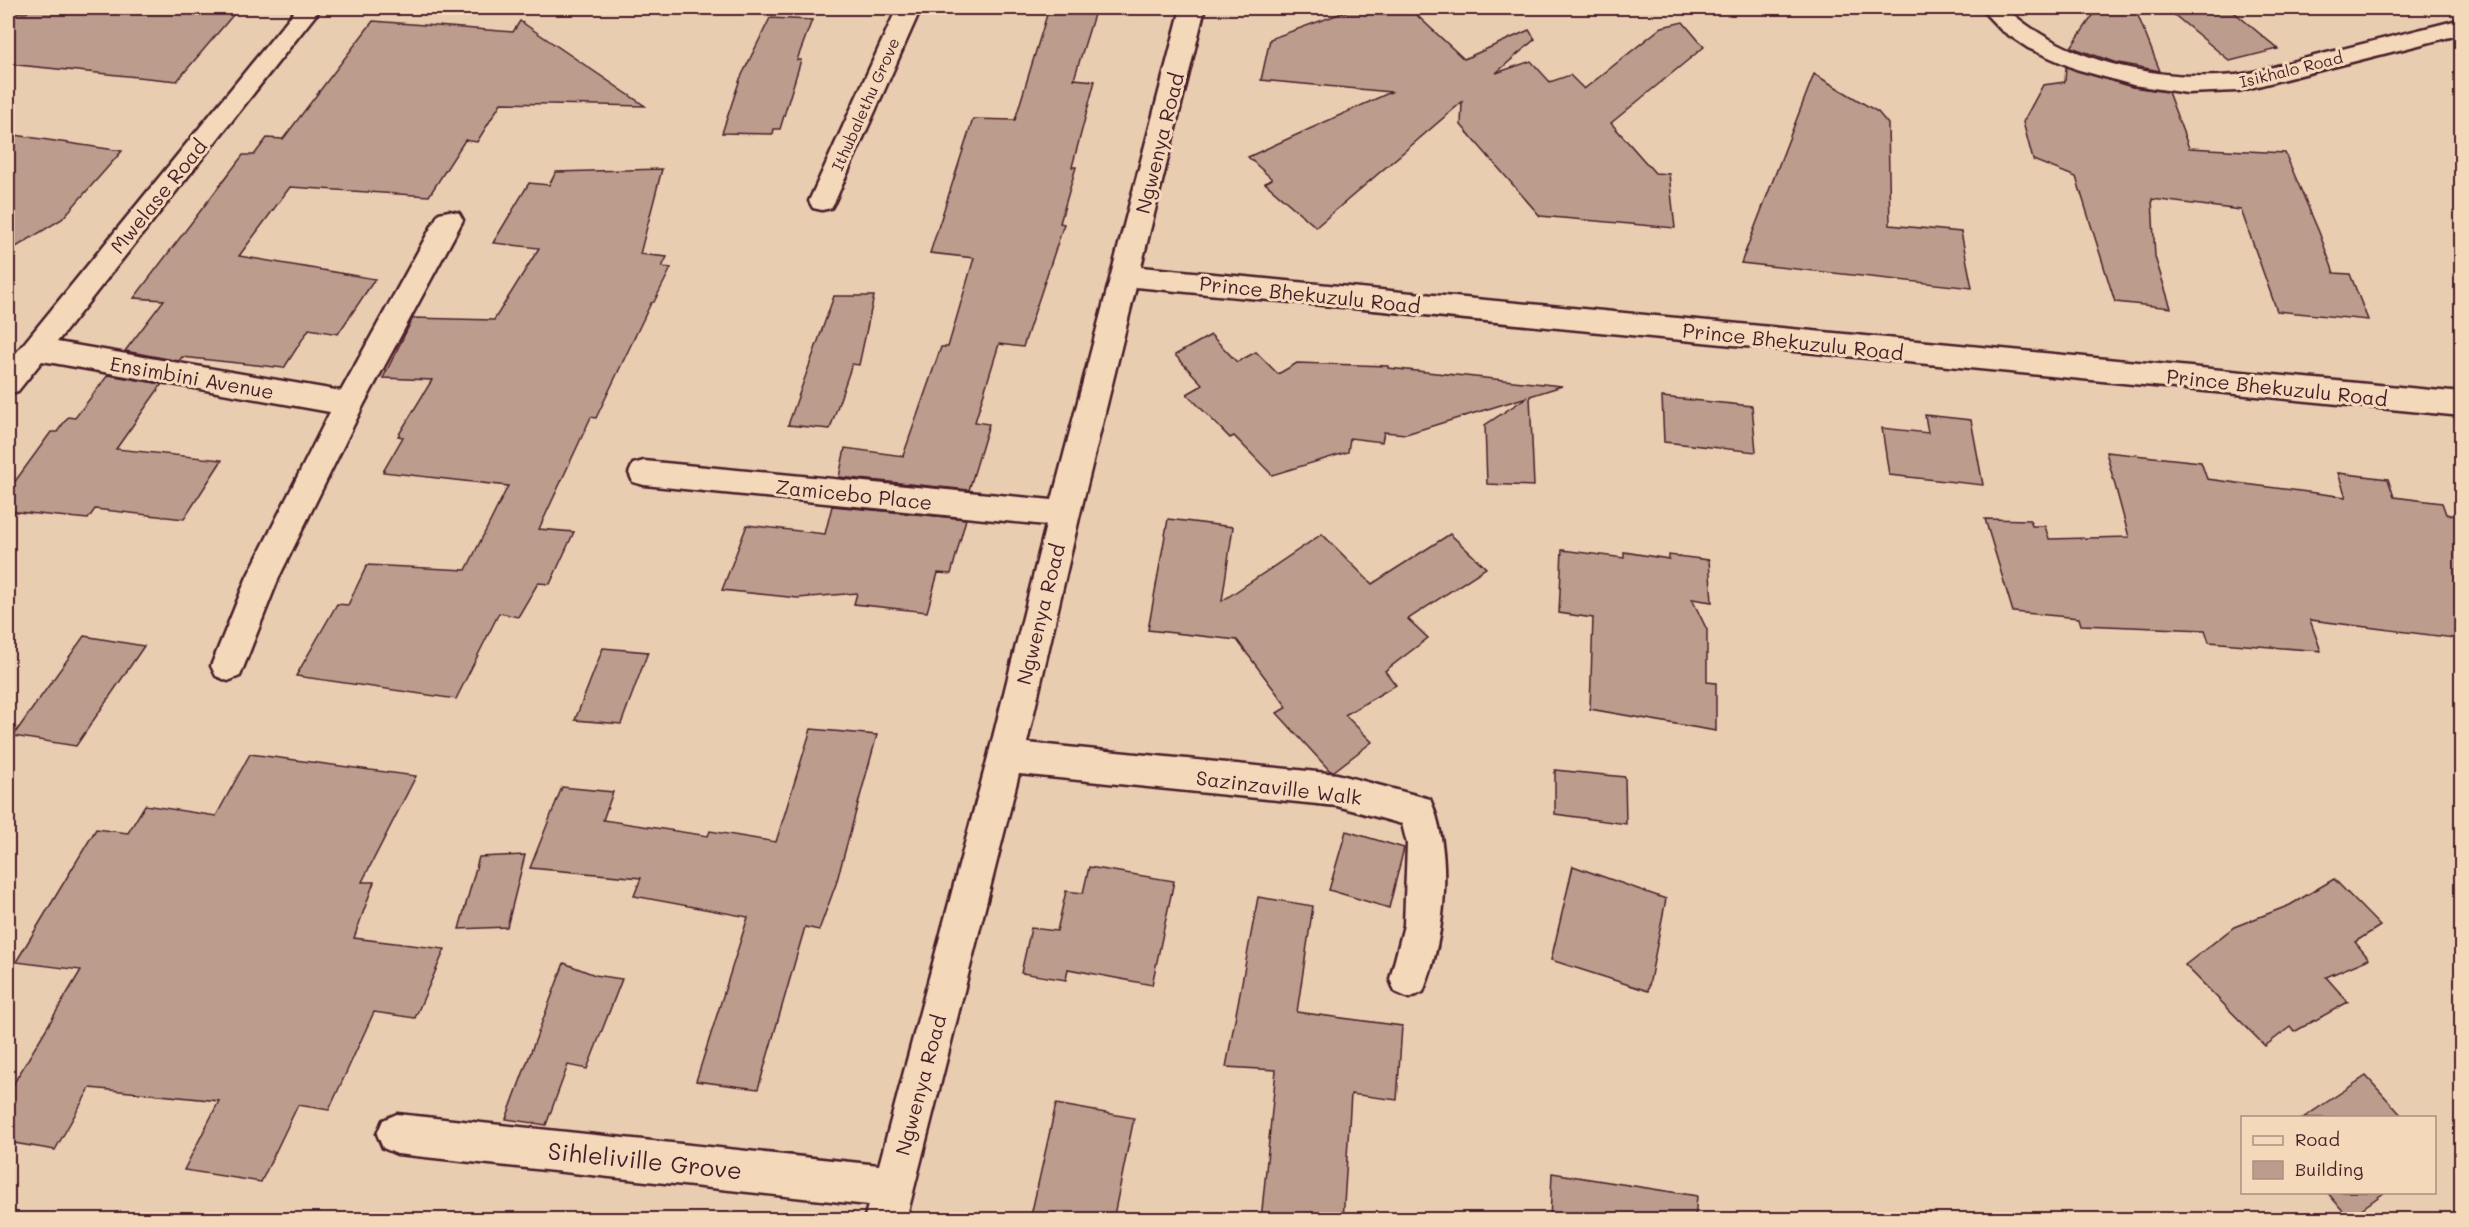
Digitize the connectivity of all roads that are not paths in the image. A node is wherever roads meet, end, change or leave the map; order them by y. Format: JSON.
{"nodes":[{"id":1,"x":309,"y":8,"type":"edge"},
{"id":2,"x":909,"y":8,"type":"edge"},
{"id":3,"x":1193,"y":8,"type":"edge"},
{"id":4,"x":1992,"y":8,"type":"edge"},
{"id":5,"x":2462,"y":26,"type":"edge"},
{"id":6,"x":822,"y":201,"type":"dead end"},
{"id":7,"x":449,"y":220,"type":"dead end"},
{"id":8,"x":1125,"y":276,"type":"junction"},
{"id":9,"x":35,"y":349,"type":"junction"},
{"id":10,"x":8,"y":383,"type":"edge"},
{"id":11,"x":349,"y":404,"type":"junction"},
{"id":12,"x":2462,"y":405,"type":"edge"},
{"id":13,"x":644,"y":473,"type":"dead end"},
{"id":14,"x":1064,"y":514,"type":"junction"},
{"id":15,"x":228,"y":666,"type":"dead end"},
{"id":16,"x":1006,"y":757,"type":"junction"},
{"id":17,"x":1409,"y":979,"type":"dead end"},
{"id":18,"x":397,"y":1134,"type":"dead end"},
{"id":19,"x":890,"y":1203,"type":"edge"}],
"edges":[{"from":1,"to":9,"type":"street","name":"Mwelase Road"},
{"from":2,"to":6,"type":"street","name":"Ithubalethu Grove"},
{"from":3,"to":8,"type":"street","name":"Ngwenya Road"},
{"from":4,"to":5,"type":"street","name":"Isikhalo Road"},
{"from":7,"to":11,"type":"street"},
{"from":8,"to":12,"type":"street","name":"Prince Bhekuzulu Road"},
{"from":8,"to":14,"type":"street","name":"Ngwenya Road"},
{"from":9,"to":10,"type":"street","name":"Mwelase Road"},
{"from":9,"to":11,"type":"street","name":"Ensimbini Avenue"},
{"from":11,"to":15,"type":"street"},
{"from":13,"to":14,"type":"street","name":"Zamicebo Place"},
{"from":14,"to":16,"type":"street","name":"Ngwenya Road"},
{"from":16,"to":17,"type":"street","name":"Sazinzaville Walk"},
{"from":16,"to":19,"type":"street","name":"Ngwenya Road"},
{"from":18,"to":19,"type":"street","name":"Sihleliville Grove"}]}
